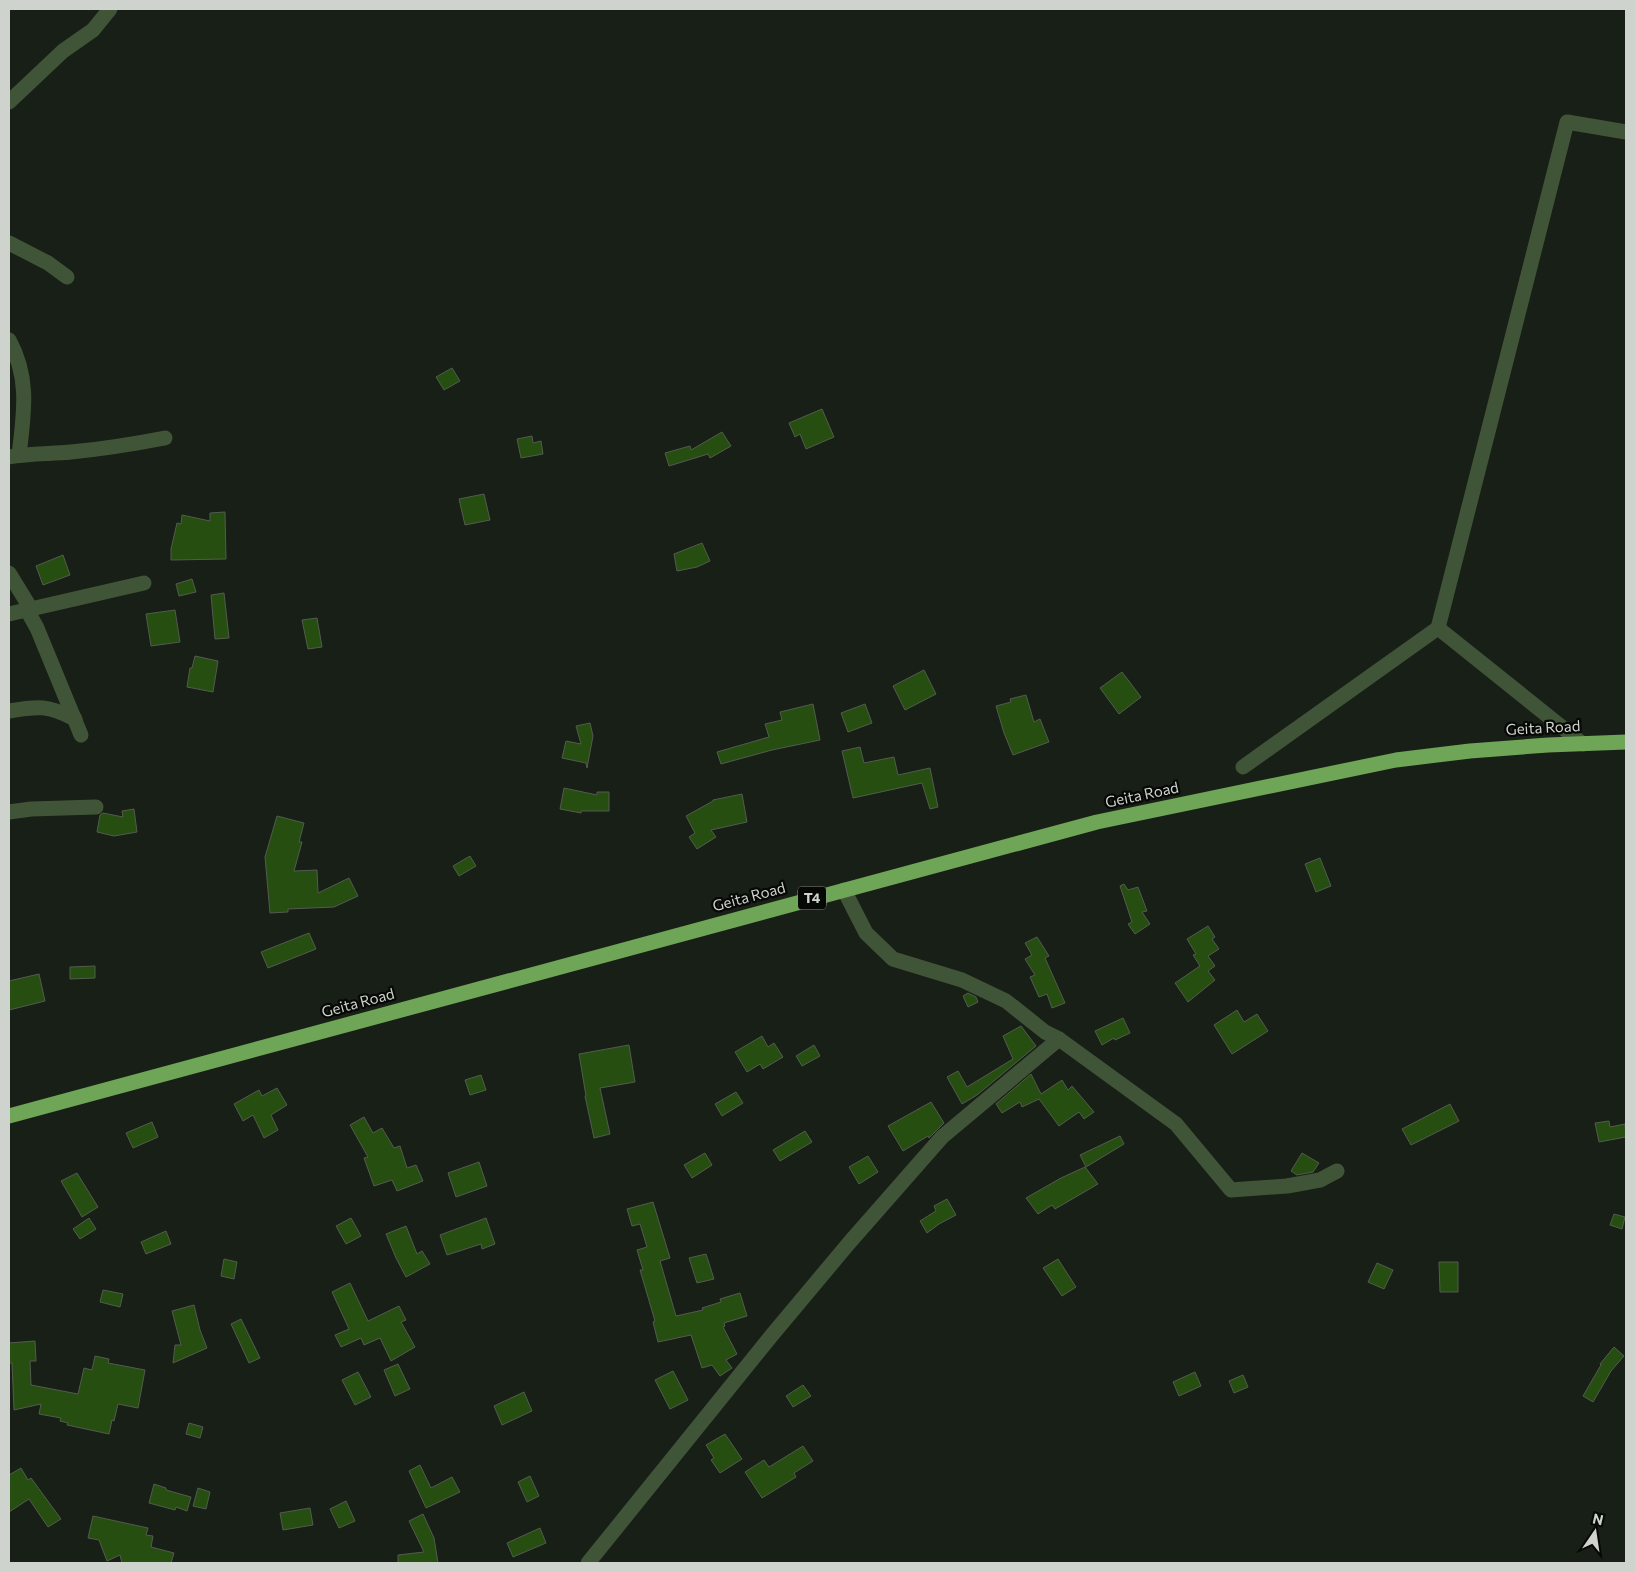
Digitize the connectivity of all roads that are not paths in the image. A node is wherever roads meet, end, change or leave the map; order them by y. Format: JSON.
{"nodes":[{"id":1,"x":110,"y":9,"type":"edge"},
{"id":2,"x":9,"y":102,"type":"edge"},
{"id":3,"x":1626,"y":132,"type":"edge"},
{"id":4,"x":9,"y":243,"type":"edge"},
{"id":5,"x":67,"y":277,"type":"dead end"},
{"id":6,"x":9,"y":340,"type":"edge"},
{"id":7,"x":165,"y":438,"type":"dead end"},
{"id":8,"x":14,"y":456,"type":"edge"},
{"id":9,"x":9,"y":573,"type":"edge"},
{"id":10,"x":144,"y":583,"type":"dead end"},
{"id":11,"x":29,"y":609,"type":"junction"},
{"id":12,"x":9,"y":614,"type":"edge"},
{"id":13,"x":1438,"y":628,"type":"junction"},
{"id":14,"x":9,"y":711,"type":"edge"},
{"id":15,"x":75,"y":719,"type":"junction"},
{"id":16,"x":81,"y":734,"type":"dead end"},
{"id":17,"x":1626,"y":742,"type":"edge"},
{"id":18,"x":1583,"y":744,"type":"junction"},
{"id":19,"x":1243,"y":768,"type":"dead end"},
{"id":20,"x":96,"y":807,"type":"dead end"},
{"id":21,"x":9,"y":812,"type":"edge"},
{"id":22,"x":844,"y":890,"type":"junction"},
{"id":23,"x":1059,"y":1039,"type":"junction"},
{"id":24,"x":9,"y":1116,"type":"edge"},
{"id":25,"x":1337,"y":1171,"type":"dead end"},
{"id":26,"x":588,"y":1563,"type":"edge"}],
"edges":[{"from":1,"to":2,"type":"street"},
{"from":3,"to":13,"type":"street"},
{"from":4,"to":5,"type":"street"},
{"from":6,"to":8,"type":"street"},
{"from":7,"to":8,"type":"street"},
{"from":9,"to":11,"type":"street"},
{"from":10,"to":11,"type":"street"},
{"from":11,"to":12,"type":"street"},
{"from":11,"to":15,"type":"street"},
{"from":13,"to":18,"type":"street"},
{"from":13,"to":19,"type":"street"},
{"from":14,"to":15,"type":"street"},
{"from":15,"to":16,"type":"street"},
{"from":17,"to":18,"type":"highway","name":"Geita Road","number":"T4"},
{"from":18,"to":22,"type":"highway","name":"Geita Road","number":"T4"},
{"from":20,"to":21,"type":"street"},
{"from":22,"to":23,"type":"street"},
{"from":22,"to":24,"type":"highway","name":"Geita Road","number":"T4"},
{"from":23,"to":25,"type":"street"},
{"from":23,"to":26,"type":"street"}]}
